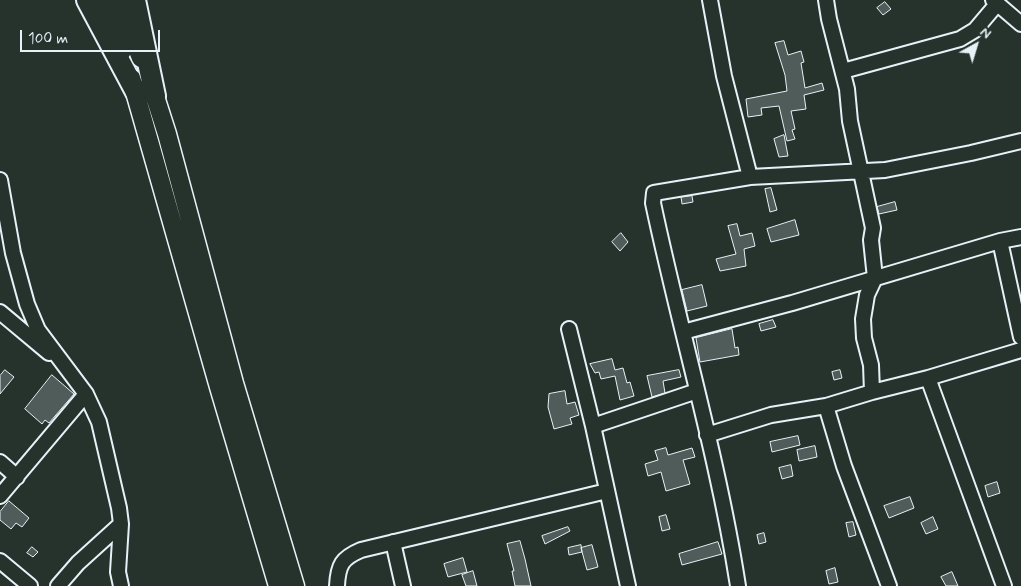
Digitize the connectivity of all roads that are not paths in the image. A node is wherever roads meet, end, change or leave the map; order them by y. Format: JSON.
{"nodes":[{"id":1,"x":87,"y":0,"type":"edge"},
{"id":2,"x":103,"y":0,"type":"edge"},
{"id":3,"x":118,"y":0,"type":"edge"},
{"id":4,"x":135,"y":0,"type":"edge"},
{"id":5,"x":710,"y":0,"type":"edge"},
{"id":6,"x":826,"y":0,"type":"edge"},
{"id":7,"x":995,"y":2,"type":"edge"},
{"id":8,"x":1021,"y":24,"type":"edge"},
{"id":9,"x":843,"y":71,"type":"junction"},
{"id":10,"x":146,"y":94,"type":"junction"},
{"id":11,"x":1021,"y":141,"type":"edge"},
{"id":12,"x":862,"y":171,"type":"junction"},
{"id":13,"x":750,"y":178,"type":"junction"},
{"id":14,"x":0,"y":180,"type":"edge"},
{"id":15,"x":1021,"y":237,"type":"edge"},
{"id":16,"x":1000,"y":241,"type":"junction"},
{"id":17,"x":875,"y":278,"type":"junction"},
{"id":18,"x":0,"y":312,"type":"edge"},
{"id":19,"x":569,"y":329,"type":"dead end"},
{"id":20,"x":683,"y":332,"type":"junction"},
{"id":21,"x":1021,"y":337,"type":"edge"},
{"id":22,"x":1021,"y":350,"type":"edge"},
{"id":23,"x":67,"y":368,"type":"junction"},
{"id":24,"x":928,"y":378,"type":"junction"},
{"id":25,"x":697,"y":391,"type":"junction"},
{"id":26,"x":872,"y":392,"type":"junction"},
{"id":27,"x":86,"y":394,"type":"junction"},
{"id":28,"x":826,"y":406,"type":"junction"},
{"id":29,"x":593,"y":426,"type":"junction"},
{"id":30,"x":707,"y":434,"type":"junction"},
{"id":31,"x":0,"y":462,"type":"edge"},
{"id":32,"x":17,"y":477,"type":"junction"},
{"id":33,"x":607,"y":491,"type":"junction"},
{"id":34,"x":0,"y":496,"type":"edge"},
{"id":35,"x":121,"y":524,"type":"junction"},
{"id":36,"x":394,"y":542,"type":"junction"},
{"id":37,"x":0,"y":561,"type":"edge"},
{"id":38,"x":30,"y":586,"type":"edge"},
{"id":39,"x":58,"y":586,"type":"edge"},
{"id":40,"x":122,"y":586,"type":"edge"},
{"id":41,"x":278,"y":586,"type":"edge"},
{"id":42,"x":295,"y":586,"type":"edge"},
{"id":43,"x":337,"y":586,"type":"edge"},
{"id":44,"x":403,"y":586,"type":"edge"},
{"id":45,"x":628,"y":586,"type":"edge"},
{"id":46,"x":738,"y":586,"type":"edge"},
{"id":47,"x":889,"y":586,"type":"edge"},
{"id":48,"x":1004,"y":586,"type":"edge"}],
"edges":[{"from":1,"to":10,"type":"highway"},
{"from":2,"to":10,"type":"main road"},
{"from":3,"to":10,"type":"main road"},
{"from":4,"to":10,"type":"highway"},
{"from":5,"to":13,"type":"street"},
{"from":6,"to":9,"type":"street"},
{"from":7,"to":8,"type":"street"},
{"from":7,"to":9,"type":"street"},
{"from":9,"to":12,"type":"street"},
{"from":10,"to":41,"type":"main road"},
{"from":10,"to":42,"type":"main road"},
{"from":11,"to":12,"type":"street"},
{"from":12,"to":13,"type":"street"},
{"from":12,"to":17,"type":"street"},
{"from":13,"to":20,"type":"street"},
{"from":14,"to":23,"type":"street"},
{"from":15,"to":16,"type":"street"},
{"from":16,"to":17,"type":"street"},
{"from":16,"to":21,"type":"street"},
{"from":17,"to":20,"type":"street"},
{"from":17,"to":26,"type":"street"},
{"from":18,"to":23,"type":"street"},
{"from":19,"to":29,"type":"street"},
{"from":20,"to":25,"type":"street"},
{"from":22,"to":24,"type":"street"},
{"from":23,"to":27,"type":"street"},
{"from":24,"to":26,"type":"street"},
{"from":24,"to":48,"type":"street"},
{"from":25,"to":29,"type":"street"},
{"from":25,"to":30,"type":"street"},
{"from":26,"to":28,"type":"street"},
{"from":27,"to":32,"type":"street"},
{"from":27,"to":35,"type":"street"},
{"from":28,"to":30,"type":"street"},
{"from":28,"to":47,"type":"street"},
{"from":29,"to":33,"type":"street"},
{"from":30,"to":46,"type":"street"},
{"from":31,"to":32,"type":"street"},
{"from":32,"to":34,"type":"street"},
{"from":33,"to":36,"type":"street"},
{"from":33,"to":45,"type":"street"},
{"from":35,"to":39,"type":"street"},
{"from":35,"to":40,"type":"street"},
{"from":36,"to":43,"type":"street"},
{"from":36,"to":44,"type":"street"},
{"from":37,"to":38,"type":"street"}]}
